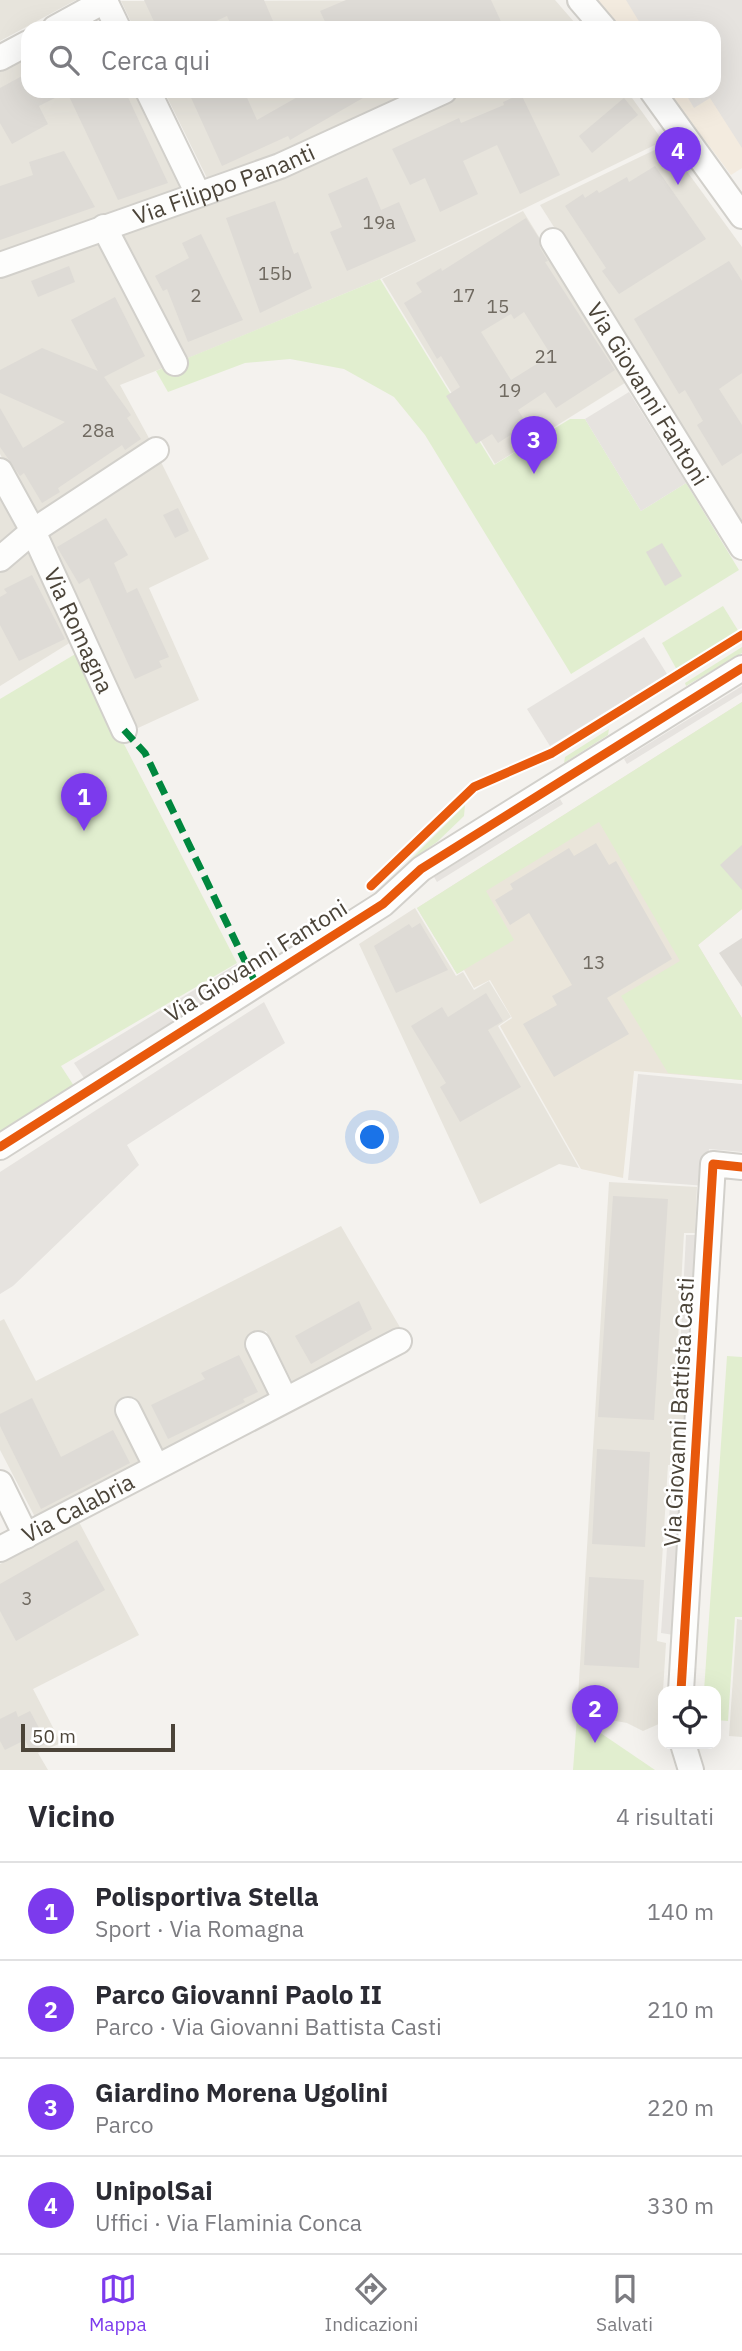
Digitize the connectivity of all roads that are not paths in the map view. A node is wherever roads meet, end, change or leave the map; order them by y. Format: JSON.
{"nodes":[{"id":1,"x":580,"y":0,"type":"edge"},
{"id":2,"x":105,"y":1,"type":"edge"},
{"id":3,"x":68,"y":21,"type":"edge"},
{"id":4,"x":115,"y":21,"type":"edge"},
{"id":5,"x":592,"y":21,"type":"edge"},
{"id":6,"x":21,"y":47,"type":"edge"},
{"id":7,"x":0,"y":58,"type":"edge"},
{"id":8,"x":151,"y":98,"type":"edge"},
{"id":9,"x":429,"y":98,"type":"edge"},
{"id":10,"x":657,"y":98,"type":"edge"},
{"id":11,"x":198,"y":194,"type":"junction"},
{"id":12,"x":742,"y":216,"type":"edge"},
{"id":13,"x":104,"y":227,"type":"junction"},
{"id":14,"x":553,"y":241,"type":"dead end"},
{"id":15,"x":0,"y":265,"type":"edge"},
{"id":16,"x":175,"y":363,"type":"dead end"},
{"id":17,"x":156,"y":450,"type":"dead end"},
{"id":18,"x":0,"y":471,"type":"edge"},
{"id":19,"x":33,"y":531,"type":"junction"},
{"id":20,"x":742,"y":547,"type":"edge"},
{"id":21,"x":0,"y":558,"type":"edge"},
{"id":22,"x":742,"y":668,"type":"edge"},
{"id":23,"x":124,"y":730,"type":"dead end"},
{"id":24,"x":0,"y":1147,"type":"edge"},
{"id":25,"x":742,"y":1167,"type":"edge"},
{"id":26,"x":399,"y":1341,"type":"dead end"},
{"id":27,"x":258,"y":1345,"type":"dead end"},
{"id":28,"x":285,"y":1399,"type":"junction"},
{"id":29,"x":128,"y":1410,"type":"dead end"},
{"id":30,"x":156,"y":1466,"type":"junction"},
{"id":31,"x":0,"y":1483,"type":"edge"},
{"id":32,"x":26,"y":1536,"type":"junction"},
{"id":33,"x":0,"y":1549,"type":"edge"},
{"id":34,"x":681,"y":1686,"type":"edge"},
{"id":35,"x":686,"y":1749,"type":"edge"},
{"id":36,"x":696,"y":1769,"type":"edge"}],
"edges":[{"from":1,"to":5,"type":"street"},
{"from":2,"to":3,"type":"street"},
{"from":2,"to":4,"type":"street"},
{"from":6,"to":7,"type":"street"},
{"from":8,"to":11,"type":"street"},
{"from":9,"to":11,"type":"street","name":"Via Filippo Pananti"},
{"from":10,"to":12,"type":"street"},
{"from":11,"to":13,"type":"street","name":"Via Filippo Pananti"},
{"from":13,"to":15,"type":"street","name":"Via Filippo Pananti"},
{"from":13,"to":16,"type":"street"},
{"from":14,"to":20,"type":"street","name":"Via Giovanni Fantoni"},
{"from":17,"to":19,"type":"street"},
{"from":18,"to":19,"type":"street","name":"Via Romagna"},
{"from":19,"to":21,"type":"street"},
{"from":19,"to":23,"type":"street","name":"Via Romagna"},
{"from":22,"to":24,"type":"street","name":"Via Giovanni Fantoni"},
{"from":25,"to":34,"type":"street","name":"Via Giovanni Battista Casti"},
{"from":26,"to":28,"type":"street","name":"Via Calabria"},
{"from":27,"to":28,"type":"street"},
{"from":28,"to":30,"type":"street","name":"Via Calabria"},
{"from":29,"to":30,"type":"street","name":"Via Calabria"},
{"from":30,"to":32,"type":"street","name":"Via Calabria"},
{"from":31,"to":32,"type":"street"},
{"from":32,"to":33,"type":"street","name":"Via Calabria"},
{"from":35,"to":36,"type":"street"}]}
